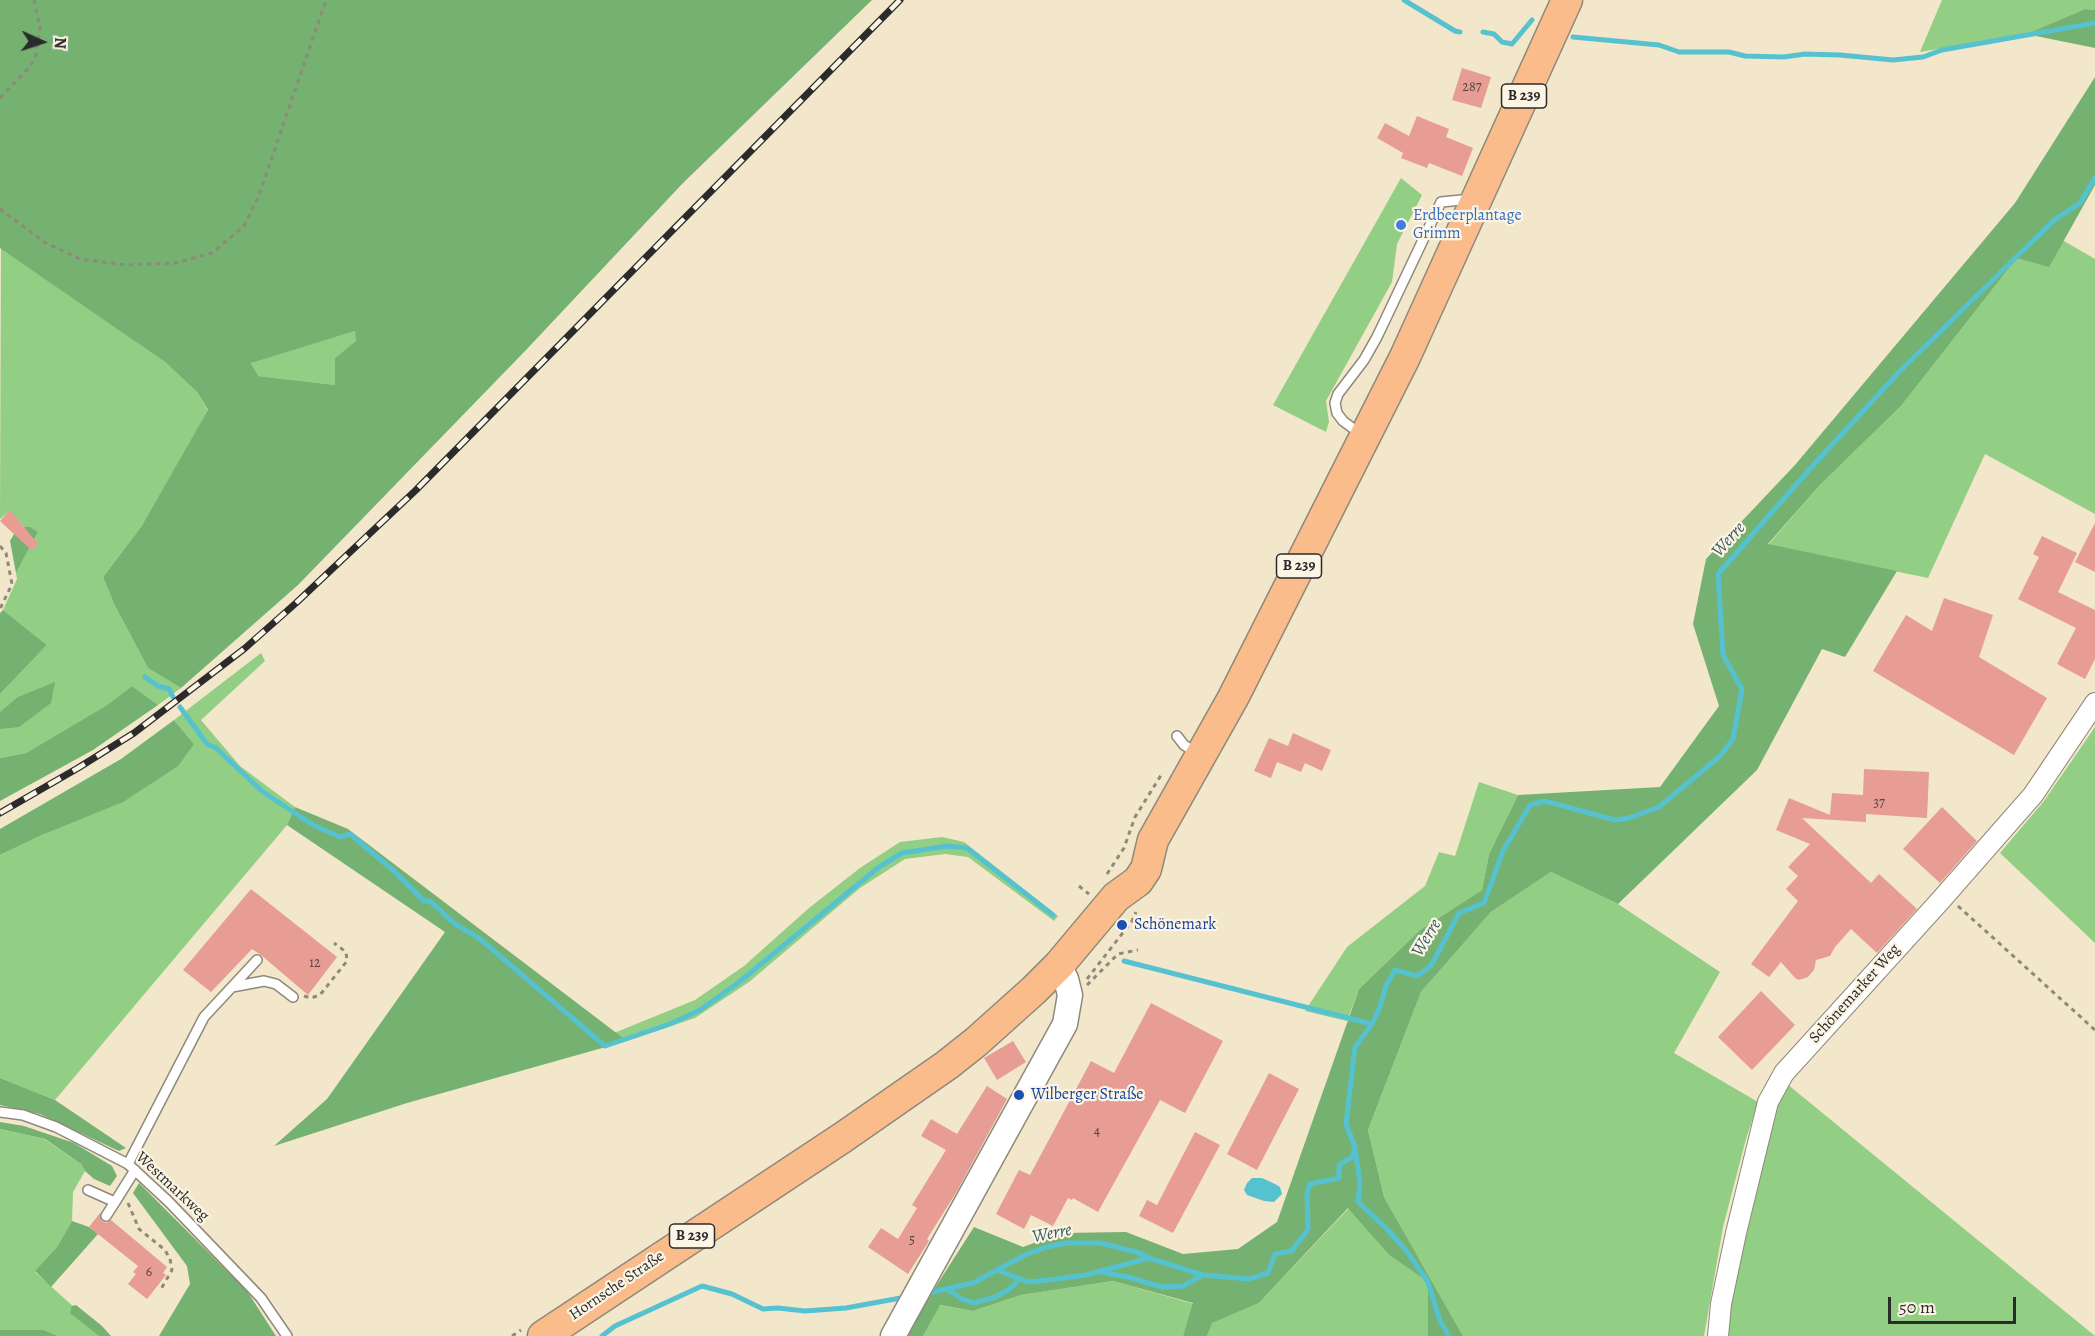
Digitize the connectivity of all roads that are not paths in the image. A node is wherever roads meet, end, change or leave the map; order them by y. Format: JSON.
{"nodes":[{"id":1,"x":1567,"y":0,"type":"edge"},
{"id":2,"x":1474,"y":206,"type":"junction"},
{"id":3,"x":1365,"y":437,"type":"junction"},
{"id":4,"x":2095,"y":703,"type":"edge"},
{"id":5,"x":1177,"y":736,"type":"dead end"},
{"id":6,"x":1200,"y":756,"type":"junction"},
{"id":7,"x":257,"y":960,"type":"dead end"},
{"id":8,"x":1059,"y":965,"type":"junction"},
{"id":9,"x":231,"y":987,"type":"junction"},
{"id":10,"x":293,"y":997,"type":"road end"},
{"id":11,"x":0,"y":1112,"type":"edge"},
{"id":12,"x":132,"y":1167,"type":"junction"},
{"id":13,"x":88,"y":1190,"type":"dead end"},
{"id":14,"x":115,"y":1202,"type":"junction"},
{"id":15,"x":106,"y":1216,"type":"dead end"},
{"id":16,"x":287,"y":1336,"type":"edge"},
{"id":17,"x":543,"y":1336,"type":"edge"},
{"id":18,"x":893,"y":1336,"type":"edge"},
{"id":19,"x":1718,"y":1336,"type":"edge"}],
"edges":[{"from":1,"to":2,"type":"main road","number":"B 239"},
{"from":2,"to":3,"type":"main road","number":"B 239"},
{"from":2,"to":3,"type":"lane"},
{"from":3,"to":6,"type":"main road","number":"B 239"},
{"from":4,"to":19,"type":"street","name":"Schönemarker Weg"},
{"from":5,"to":6,"type":"lane"},
{"from":6,"to":8,"type":"main road","number":"B 239"},
{"from":7,"to":9,"type":"lane"},
{"from":8,"to":17,"type":"main road","name":"Hornsche Straße","number":"B 239"},
{"from":8,"to":18,"type":"street"},
{"from":9,"to":10,"type":"lane"},
{"from":9,"to":12,"type":"lane"},
{"from":11,"to":12,"type":"lane","name":"Westmarkweg"},
{"from":12,"to":14,"type":"lane"},
{"from":12,"to":16,"type":"lane","name":"Westmarkweg"},
{"from":13,"to":14,"type":"lane"},
{"from":14,"to":15,"type":"lane"}]}
